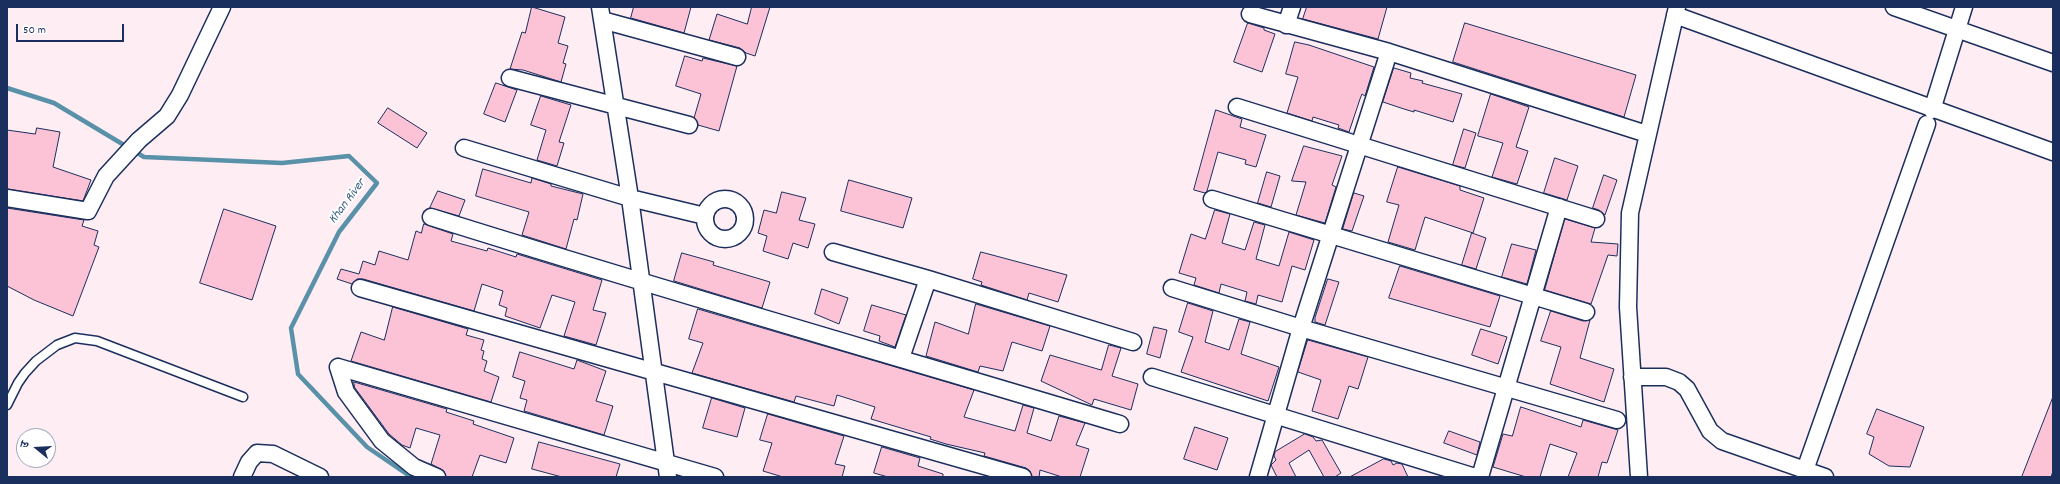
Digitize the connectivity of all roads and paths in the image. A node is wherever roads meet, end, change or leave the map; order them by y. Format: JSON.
{"nodes":[{"id":1,"x":222,"y":7,"type":"edge"},
{"id":2,"x":1292,"y":7,"type":"edge"},
{"id":3,"x":1894,"y":7,"type":"edge"},
{"id":4,"x":1964,"y":7,"type":"edge"},
{"id":5,"x":1676,"y":11,"type":"edge"},
{"id":6,"x":601,"y":13,"type":"edge"},
{"id":7,"x":1250,"y":14,"type":"dead end"},
{"id":8,"x":1286,"y":24,"type":"junction"},
{"id":9,"x":1957,"y":30,"type":"junction"},
{"id":10,"x":1389,"y":52,"type":"junction"},
{"id":11,"x":737,"y":57,"type":"dead end"},
{"id":12,"x":2053,"y":63,"type":"edge"},
{"id":13,"x":510,"y":78,"type":"dead end"},
{"id":14,"x":615,"y":106,"type":"junction"},
{"id":15,"x":1237,"y":107,"type":"dead end"},
{"id":16,"x":1929,"y":117,"type":"junction"},
{"id":17,"x":689,"y":125,"type":"dead end"},
{"id":18,"x":1647,"y":134,"type":"junction"},
{"id":19,"x":1359,"y":145,"type":"junction"},
{"id":20,"x":464,"y":148,"type":"dead end"},
{"id":21,"x":2053,"y":152,"type":"edge"},
{"id":22,"x":7,"y":198,"type":"edge"},
{"id":23,"x":630,"y":198,"type":"junction"},
{"id":24,"x":1212,"y":199,"type":"dead end"},
{"id":25,"x":1559,"y":208,"type":"junction"},
{"id":26,"x":705,"y":216,"type":"dead end"},
{"id":27,"x":431,"y":217,"type":"dead end"},
{"id":28,"x":1596,"y":219,"type":"dead end"},
{"id":29,"x":1331,"y":235,"type":"junction"},
{"id":30,"x":834,"y":252,"type":"dead end"},
{"id":31,"x":928,"y":278,"type":"junction"},
{"id":32,"x":640,"y":282,"type":"junction"},
{"id":33,"x":360,"y":288,"type":"dead end"},
{"id":34,"x":1172,"y":288,"type":"dead end"},
{"id":35,"x":1534,"y":296,"type":"junction"},
{"id":36,"x":1586,"y":312,"type":"dead end"},
{"id":37,"x":1301,"y":328,"type":"junction"},
{"id":38,"x":1133,"y":342,"type":"dead end"},
{"id":39,"x":901,"y":358,"type":"junction"},
{"id":40,"x":654,"y":371,"type":"junction"},
{"id":41,"x":1152,"y":377,"type":"dead end"},
{"id":42,"x":1632,"y":377,"type":"junction"},
{"id":43,"x":1507,"y":387,"type":"junction"},
{"id":44,"x":243,"y":397,"type":"dead end"},
{"id":45,"x":7,"y":405,"type":"edge"},
{"id":46,"x":1276,"y":415,"type":"junction"},
{"id":47,"x":1617,"y":420,"type":"dead end"},
{"id":48,"x":1120,"y":424,"type":"dead end"},
{"id":49,"x":667,"y":470,"type":"edge"},
{"id":50,"x":1805,"y":470,"type":"junction"},
{"id":51,"x":242,"y":477,"type":"edge"},
{"id":52,"x":320,"y":477,"type":"edge"},
{"id":53,"x":437,"y":477,"type":"edge"},
{"id":54,"x":715,"y":477,"type":"edge"},
{"id":55,"x":1023,"y":477,"type":"edge"},
{"id":56,"x":1258,"y":477,"type":"edge"},
{"id":57,"x":1475,"y":477,"type":"edge"},
{"id":58,"x":1480,"y":477,"type":"edge"},
{"id":59,"x":1639,"y":477,"type":"edge"},
{"id":60,"x":1825,"y":477,"type":"edge"}],
"edges":[{"from":1,"to":22,"type":"street"},
{"from":2,"to":8,"type":"street"},
{"from":3,"to":9,"type":"street"},
{"from":4,"to":9,"type":"street"},
{"from":5,"to":16,"type":"street"},
{"from":5,"to":18,"type":"street"},
{"from":6,"to":11,"type":"street"},
{"from":6,"to":14,"type":"street"},
{"from":7,"to":8,"type":"street"},
{"from":8,"to":10,"type":"street"},
{"from":9,"to":12,"type":"street"},
{"from":9,"to":16,"type":"street"},
{"from":10,"to":18,"type":"street"},
{"from":10,"to":19,"type":"street"},
{"from":13,"to":14,"type":"street"},
{"from":14,"to":17,"type":"street"},
{"from":14,"to":23,"type":"street"},
{"from":15,"to":19,"type":"street"},
{"from":16,"to":21,"type":"street"},
{"from":16,"to":50,"type":"street"},
{"from":18,"to":42,"type":"street"},
{"from":19,"to":25,"type":"street"},
{"from":19,"to":29,"type":"street"},
{"from":20,"to":23,"type":"street"},
{"from":23,"to":26,"type":"street"},
{"from":23,"to":32,"type":"street"},
{"from":24,"to":29,"type":"street"},
{"from":25,"to":28,"type":"street"},
{"from":25,"to":35,"type":"street"},
{"from":27,"to":32,"type":"street"},
{"from":29,"to":35,"type":"street"},
{"from":29,"to":37,"type":"street"},
{"from":30,"to":31,"type":"street"},
{"from":31,"to":38,"type":"street"},
{"from":31,"to":39,"type":"street"},
{"from":32,"to":39,"type":"street"},
{"from":32,"to":40,"type":"street"},
{"from":33,"to":40,"type":"street"},
{"from":34,"to":37,"type":"street"},
{"from":35,"to":36,"type":"street"},
{"from":35,"to":43,"type":"street"},
{"from":37,"to":43,"type":"street"},
{"from":37,"to":46,"type":"street"},
{"from":39,"to":48,"type":"street"},
{"from":40,"to":49,"type":"street"},
{"from":40,"to":55,"type":"street"},
{"from":41,"to":46,"type":"street"},
{"from":42,"to":50,"type":"street"},
{"from":42,"to":59,"type":"street"},
{"from":43,"to":47,"type":"street"},
{"from":43,"to":58,"type":"street"},
{"from":44,"to":45,"type":"lane"},
{"from":46,"to":56,"type":"street"},
{"from":46,"to":57,"type":"street"},
{"from":49,"to":53,"type":"street"},
{"from":49,"to":54,"type":"street"},
{"from":50,"to":60,"type":"street"},
{"from":51,"to":52,"type":"street"}]}
